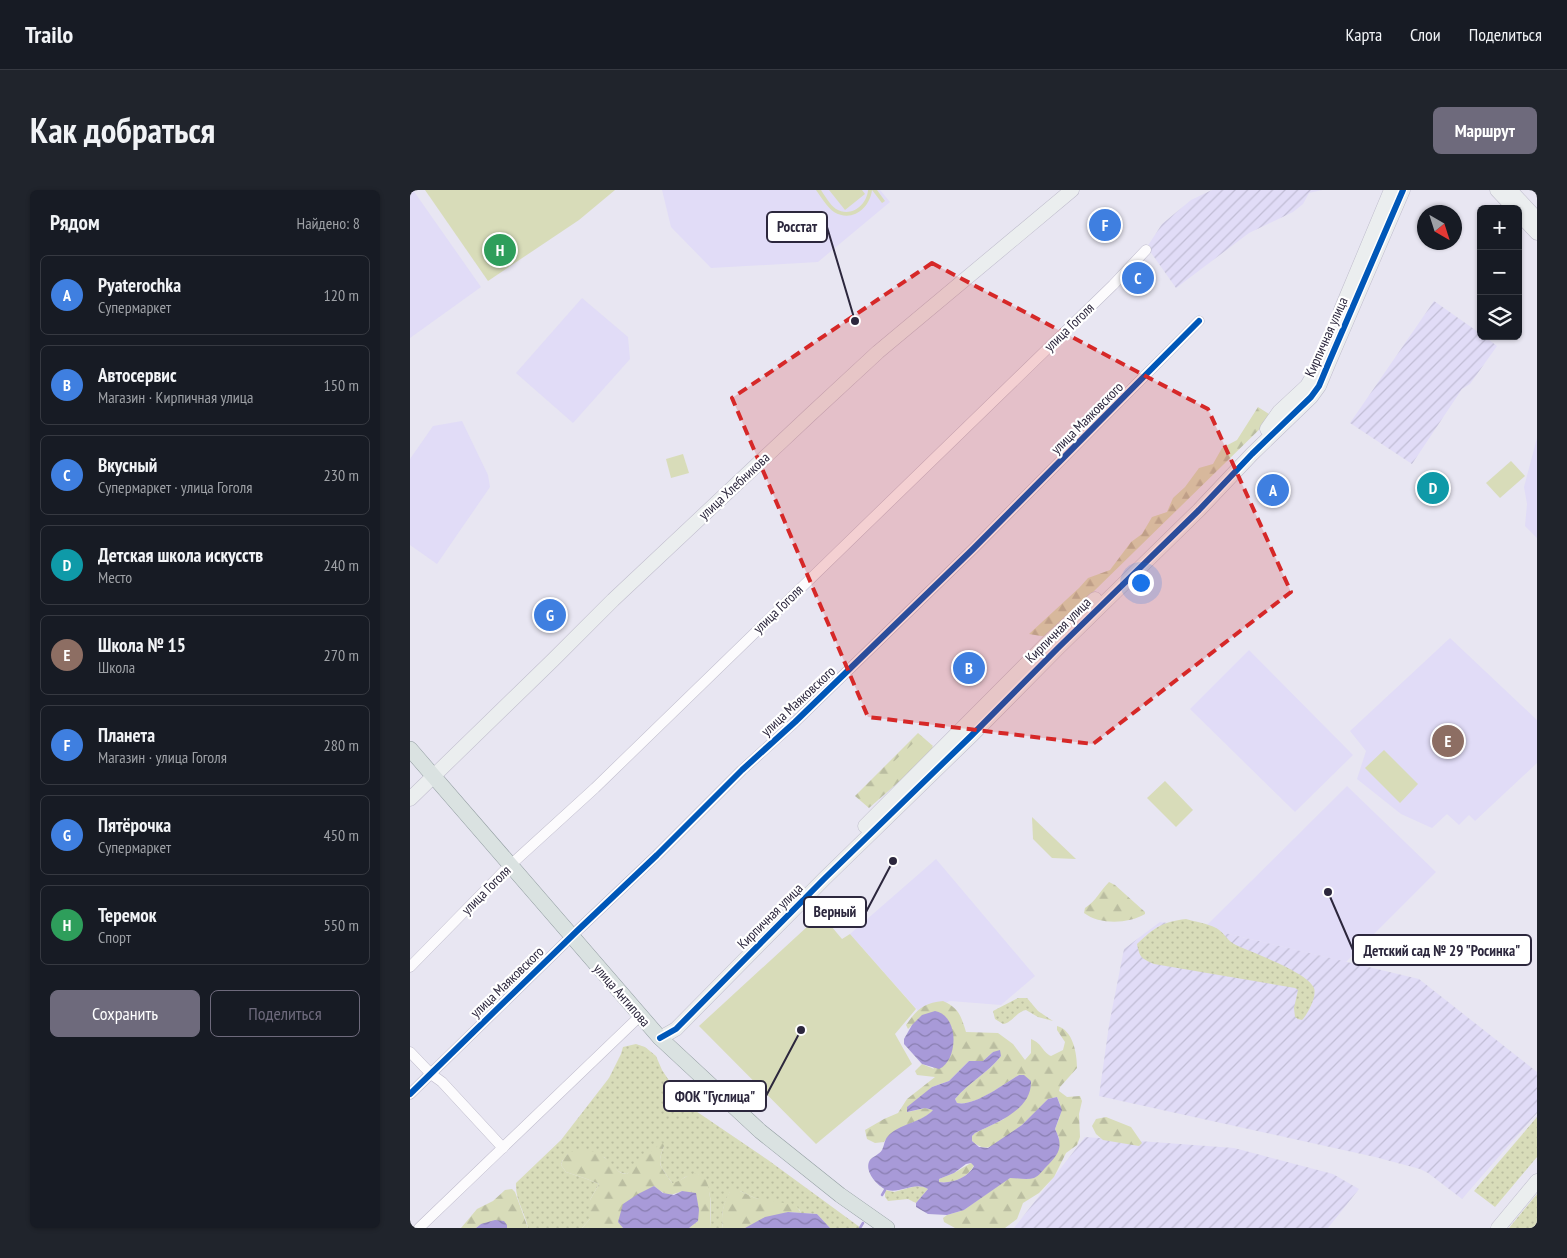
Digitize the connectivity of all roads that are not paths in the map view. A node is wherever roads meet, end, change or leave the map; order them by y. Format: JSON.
{"nodes":[{"id":1,"x":1072,"y":190,"type":"edge"},
{"id":2,"x":1391,"y":190,"type":"edge"},
{"id":3,"x":1403,"y":190,"type":"edge"},
{"id":4,"x":1497,"y":190,"type":"edge"},
{"id":5,"x":1510,"y":190,"type":"edge"},
{"id":6,"x":1511,"y":205,"type":"edge"},
{"id":7,"x":1522,"y":217,"type":"edge"},
{"id":8,"x":1537,"y":219,"type":"edge"},
{"id":9,"x":1537,"y":233,"type":"edge"},
{"id":10,"x":1146,"y":250,"type":"dead end"},
{"id":11,"x":1199,"y":321,"type":"dead end"},
{"id":12,"x":410,"y":749,"type":"edge"},
{"id":13,"x":433,"y":775,"type":"junction"},
{"id":14,"x":410,"y":799,"type":"edge"},
{"id":15,"x":510,"y":866,"type":"junction"},
{"id":16,"x":571,"y":937,"type":"junction"},
{"id":17,"x":410,"y":967,"type":"edge"},
{"id":18,"x":640,"y":1016,"type":"junction"},
{"id":19,"x":660,"y":1038,"type":"junction"},
{"id":20,"x":410,"y":1052,"type":"edge"},
{"id":21,"x":431,"y":1074,"type":"junction"},
{"id":22,"x":410,"y":1094,"type":"edge"},
{"id":23,"x":503,"y":1148,"type":"junction"},
{"id":24,"x":1537,"y":1181,"type":"edge"},
{"id":25,"x":1537,"y":1189,"type":"edge"},
{"id":26,"x":419,"y":1228,"type":"edge"},
{"id":27,"x":887,"y":1228,"type":"edge"},
{"id":28,"x":1498,"y":1228,"type":"edge"},
{"id":29,"x":1506,"y":1228,"type":"edge"}],
"edges":[{"from":1,"to":13,"type":"street","name":"улица Хлебникова"},
{"from":2,"to":19,"type":"street","name":"Кирпичная улица"},
{"from":3,"to":19,"type":"street","name":"Кирпичная улица"},
{"from":4,"to":6,"type":"street"},
{"from":5,"to":8,"type":"street"},
{"from":7,"to":9,"type":"street"},
{"from":10,"to":15,"type":"street","name":"улица Гоголя"},
{"from":11,"to":16,"type":"street","name":"улица Маяковского"},
{"from":12,"to":13,"type":"main road","name":"улица Антипова"},
{"from":13,"to":14,"type":"street","name":"улица Хлебникова"},
{"from":13,"to":15,"type":"main road","name":"улица Антипова"},
{"from":15,"to":16,"type":"main road","name":"улица Антипова"},
{"from":15,"to":17,"type":"street","name":"улица Гоголя"},
{"from":16,"to":18,"type":"main road","name":"улица Антипова"},
{"from":16,"to":21,"type":"street","name":"улица Маяковского"},
{"from":18,"to":19,"type":"main road","name":"улица Антипова"},
{"from":18,"to":23,"type":"street"},
{"from":19,"to":27,"type":"main road","name":"улица Антипова"},
{"from":20,"to":21,"type":"street"},
{"from":21,"to":22,"type":"street","name":"улица Маяковского"},
{"from":21,"to":23,"type":"street"},
{"from":23,"to":26,"type":"street"},
{"from":24,"to":28,"type":"street"},
{"from":25,"to":29,"type":"street"}]}
